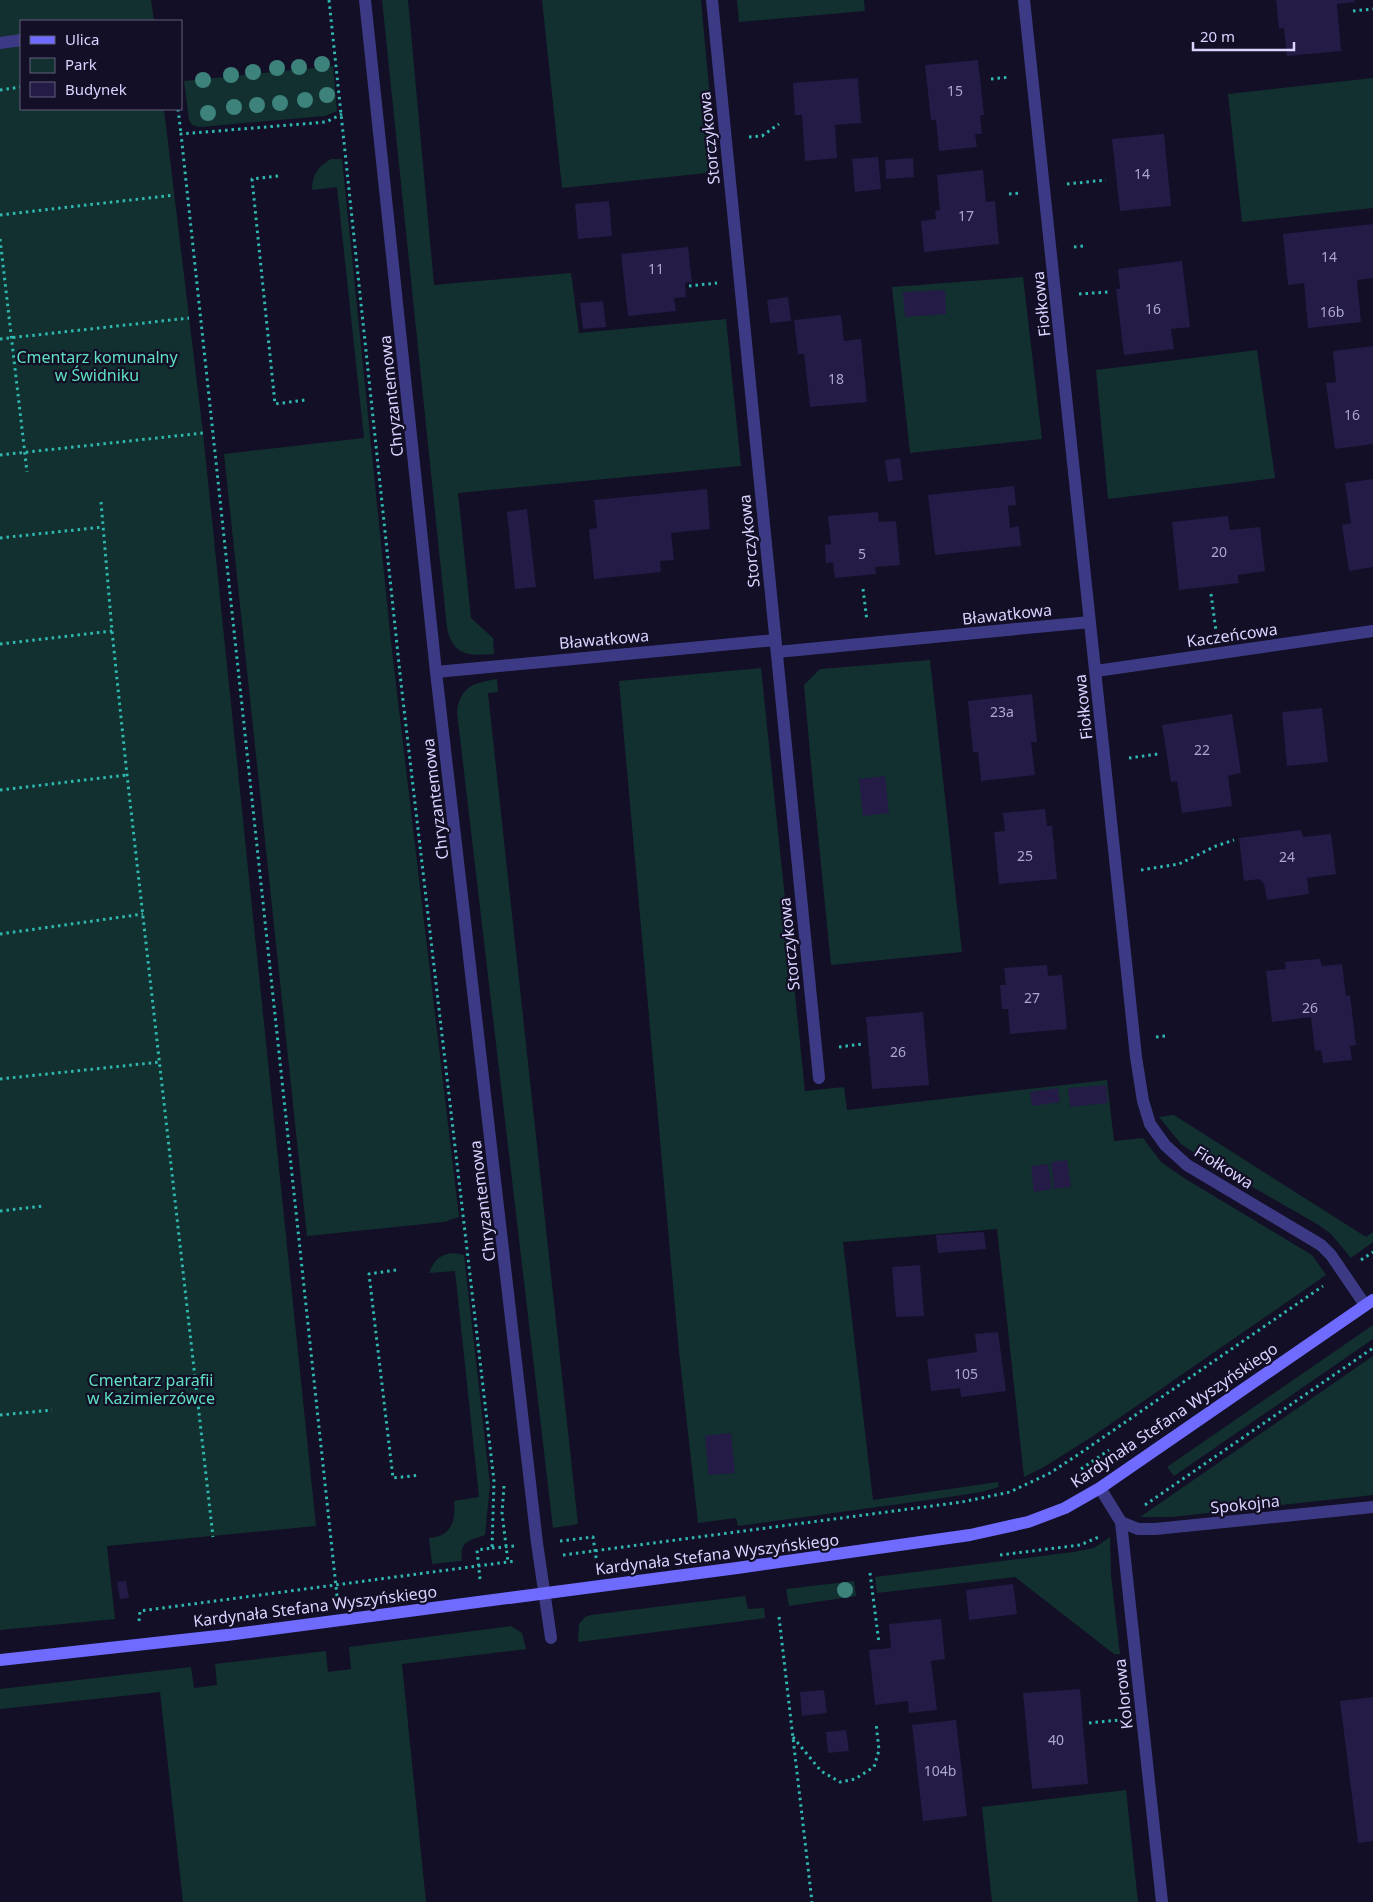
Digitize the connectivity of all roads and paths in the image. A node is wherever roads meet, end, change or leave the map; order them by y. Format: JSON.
{"nodes":[{"id":1,"x":329,"y":0,"type":"edge"},
{"id":2,"x":365,"y":0,"type":"edge"},
{"id":3,"x":712,"y":0,"type":"edge"},
{"id":4,"x":1024,"y":0,"type":"edge"},
{"id":5,"x":1373,"y":9,"type":"edge"},
{"id":6,"x":1353,"y":10,"type":"dead end"},
{"id":7,"x":20,"y":40,"type":"edge"},
{"id":8,"x":0,"y":43,"type":"edge"},
{"id":9,"x":20,"y":87,"type":"edge"},
{"id":10,"x":0,"y":90,"type":"edge"},
{"id":11,"x":178,"y":110,"type":"edge"},
{"id":12,"x":342,"y":114,"type":"junction"},
{"id":13,"x":779,"y":124,"type":"dead end"},
{"id":14,"x":182,"y":134,"type":"junction"},
{"id":15,"x":726,"y":139,"type":"junction"},
{"id":16,"x":278,"y":176,"type":"dead end"},
{"id":17,"x":1106,"y":180,"type":"dead end"},
{"id":18,"x":1044,"y":186,"type":"junction"},
{"id":19,"x":174,"y":195,"type":"dead end"},
{"id":20,"x":0,"y":215,"type":"edge"},
{"id":21,"x":0,"y":239,"type":"edge"},
{"id":22,"x":1108,"y":292,"type":"dead end"},
{"id":23,"x":1056,"y":296,"type":"junction"},
{"id":24,"x":189,"y":318,"type":"dead end"},
{"id":25,"x":11,"y":338,"type":"junction"},
{"id":26,"x":0,"y":339,"type":"edge"},
{"id":27,"x":305,"y":400,"type":"dead end"},
{"id":28,"x":203,"y":433,"type":"dead end"},
{"id":29,"x":24,"y":452,"type":"junction"},
{"id":30,"x":0,"y":455,"type":"edge"},
{"id":31,"x":27,"y":472,"type":"dead end"},
{"id":32,"x":101,"y":502,"type":"dead end"},
{"id":33,"x":103,"y":527,"type":"junction"},
{"id":34,"x":0,"y":538,"type":"edge"},
{"id":35,"x":863,"y":589,"type":"dead end"},
{"id":36,"x":1211,"y":594,"type":"dead end"},
{"id":37,"x":1090,"y":622,"type":"junction"},
{"id":38,"x":112,"y":631,"type":"junction"},
{"id":39,"x":1373,"y":631,"type":"edge"},
{"id":40,"x":0,"y":644,"type":"edge"},
{"id":41,"x":869,"y":644,"type":"junction"},
{"id":42,"x":776,"y":646,"type":"junction"},
{"id":43,"x":1220,"y":654,"type":"junction"},
{"id":44,"x":1096,"y":671,"type":"junction"},
{"id":45,"x":436,"y":672,"type":"junction"},
{"id":46,"x":1158,"y":754,"type":"dead end"},
{"id":47,"x":1105,"y":762,"type":"junction"},
{"id":48,"x":128,"y":775,"type":"junction"},
{"id":49,"x":0,"y":790,"type":"edge"},
{"id":50,"x":1234,"y":840,"type":"dead end"},
{"id":51,"x":1117,"y":873,"type":"junction"},
{"id":52,"x":143,"y":914,"type":"junction"},
{"id":53,"x":0,"y":934,"type":"edge"},
{"id":54,"x":160,"y":1062,"type":"junction"},
{"id":55,"x":819,"y":1078,"type":"dead end"},
{"id":56,"x":0,"y":1080,"type":"edge"},
{"id":57,"x":44,"y":1206,"type":"dead end"},
{"id":58,"x":0,"y":1211,"type":"edge"},
{"id":59,"x":1373,"y":1252,"type":"edge"},
{"id":60,"x":396,"y":1270,"type":"dead end"},
{"id":61,"x":1343,"y":1272,"type":"junction"},
{"id":62,"x":1369,"y":1302,"type":"edge"},
{"id":63,"x":1373,"y":1348,"type":"edge"},
{"id":64,"x":52,"y":1410,"type":"dead end"},
{"id":65,"x":0,"y":1415,"type":"edge"},
{"id":66,"x":1116,"y":1445,"type":"dead end"},
{"id":67,"x":1077,"y":1471,"type":"dead end"},
{"id":68,"x":420,"y":1475,"type":"dead end"},
{"id":69,"x":1100,"y":1488,"type":"junction"},
{"id":70,"x":1169,"y":1488,"type":"dead end"},
{"id":71,"x":1373,"y":1507,"type":"edge"},
{"id":72,"x":1120,"y":1522,"type":"junction"},
{"id":73,"x":213,"y":1536,"type":"dead end"},
{"id":74,"x":593,"y":1537,"type":"dead end"},
{"id":75,"x":595,"y":1551,"type":"junction"},
{"id":76,"x":539,"y":1558,"type":"junction"},
{"id":77,"x":597,"y":1562,"type":"dead end"},
{"id":78,"x":478,"y":1566,"type":"junction"},
{"id":79,"x":870,"y":1572,"type":"dead end"},
{"id":80,"x":480,"y":1579,"type":"dead end"},
{"id":81,"x":336,"y":1584,"type":"junction"},
{"id":82,"x":544,"y":1593,"type":"junction"},
{"id":83,"x":337,"y":1597,"type":"dead end"},
{"id":84,"x":778,"y":1617,"type":"dead end"},
{"id":85,"x":551,"y":1638,"type":"dead end"},
{"id":86,"x":879,"y":1643,"type":"dead end"},
{"id":87,"x":138,"y":1644,"type":"junction"},
{"id":88,"x":0,"y":1660,"type":"edge"},
{"id":89,"x":1142,"y":1717,"type":"junction"},
{"id":90,"x":876,"y":1723,"type":"dead end"},
{"id":91,"x":1089,"y":1723,"type":"dead end"},
{"id":92,"x":792,"y":1737,"type":"junction"},
{"id":93,"x":812,"y":1902,"type":"edge"},
{"id":94,"x":1162,"y":1902,"type":"edge"}],
"edges":[{"from":1,"to":12,"type":"path"},
{"from":2,"to":45,"type":"street","name":"Chryzantemowa"},
{"from":3,"to":15,"type":"street","name":"Storczykowa"},
{"from":4,"to":18,"type":"street","name":"Fiołkowa"},
{"from":5,"to":6,"type":"path"},
{"from":7,"to":8,"type":"street"},
{"from":9,"to":10,"type":"path"},
{"from":11,"to":14,"type":"path"},
{"from":12,"to":14,"type":"path"},
{"from":12,"to":78,"type":"path"},
{"from":13,"to":15,"type":"path"},
{"from":14,"to":81,"type":"path"},
{"from":15,"to":42,"type":"street","name":"Storczykowa"},
{"from":16,"to":27,"type":"path"},
{"from":17,"to":18,"type":"path"},
{"from":18,"to":23,"type":"street","name":"Fiołkowa"},
{"from":19,"to":20,"type":"path"},
{"from":21,"to":25,"type":"path"},
{"from":22,"to":23,"type":"path"},
{"from":23,"to":37,"type":"street","name":"Fiołkowa"},
{"from":24,"to":25,"type":"path"},
{"from":25,"to":26,"type":"path"},
{"from":25,"to":29,"type":"path"},
{"from":28,"to":29,"type":"path"},
{"from":29,"to":30,"type":"path"},
{"from":29,"to":31,"type":"path"},
{"from":32,"to":33,"type":"path"},
{"from":33,"to":34,"type":"path"},
{"from":33,"to":38,"type":"path"},
{"from":35,"to":41,"type":"path"},
{"from":36,"to":43,"type":"path"},
{"from":37,"to":41,"type":"street","name":"Bławatkowa"},
{"from":37,"to":44,"type":"street","name":"Fiołkowa"},
{"from":38,"to":40,"type":"path"},
{"from":38,"to":48,"type":"path"},
{"from":39,"to":43,"type":"street","name":"Kaczeńcowa"},
{"from":41,"to":42,"type":"street","name":"Bławatkowa"},
{"from":42,"to":45,"type":"street","name":"Bławatkowa"},
{"from":42,"to":55,"type":"street","name":"Storczykowa"},
{"from":43,"to":44,"type":"street","name":"Kaczeńcowa"},
{"from":44,"to":47,"type":"street","name":"Fiołkowa"},
{"from":45,"to":76,"type":"street","name":"Chryzantemowa"},
{"from":46,"to":47,"type":"path"},
{"from":47,"to":51,"type":"street","name":"Fiołkowa"},
{"from":48,"to":49,"type":"path"},
{"from":48,"to":52,"type":"path"},
{"from":50,"to":51,"type":"path"},
{"from":51,"to":61,"type":"street","name":"Fiołkowa"},
{"from":52,"to":53,"type":"path"},
{"from":52,"to":54,"type":"path"},
{"from":54,"to":56,"type":"path"},
{"from":54,"to":73,"type":"path"},
{"from":57,"to":58,"type":"path"},
{"from":59,"to":61,"type":"path"},
{"from":60,"to":68,"type":"path"},
{"from":61,"to":62,"type":"street","name":"Fiołkowa"},
{"from":61,"to":75,"type":"path"},
{"from":62,"to":69,"type":"street","name":"Kardynała Stefana Wyszyńskiego"},
{"from":63,"to":70,"type":"path"},
{"from":64,"to":65,"type":"path"},
{"from":66,"to":67,"type":"path"},
{"from":69,"to":72,"type":"street","name":"Kolorowa"},
{"from":69,"to":82,"type":"street","name":"Kardynała Stefana Wyszyńskiego"},
{"from":71,"to":72,"type":"street","name":"Spokojna"},
{"from":72,"to":89,"type":"street","name":"Kolorowa"},
{"from":74,"to":75,"type":"path"},
{"from":75,"to":76,"type":"path"},
{"from":75,"to":77,"type":"path"},
{"from":76,"to":78,"type":"path"},
{"from":76,"to":82,"type":"street","name":"Chryzantemowa"},
{"from":78,"to":80,"type":"path"},
{"from":78,"to":81,"type":"path"},
{"from":79,"to":86,"type":"path"},
{"from":81,"to":83,"type":"path"},
{"from":81,"to":87,"type":"path"},
{"from":82,"to":85,"type":"street","name":"Chryzantemowa"},
{"from":82,"to":87,"type":"street","name":"Kardynała Stefana Wyszyńskiego"},
{"from":84,"to":92,"type":"path"},
{"from":87,"to":88,"type":"street","name":"Kardynała Stefana Wyszyńskiego"},
{"from":89,"to":91,"type":"path"},
{"from":89,"to":94,"type":"street","name":"Kolorowa"},
{"from":90,"to":92,"type":"path"},
{"from":92,"to":93,"type":"path"}]}
